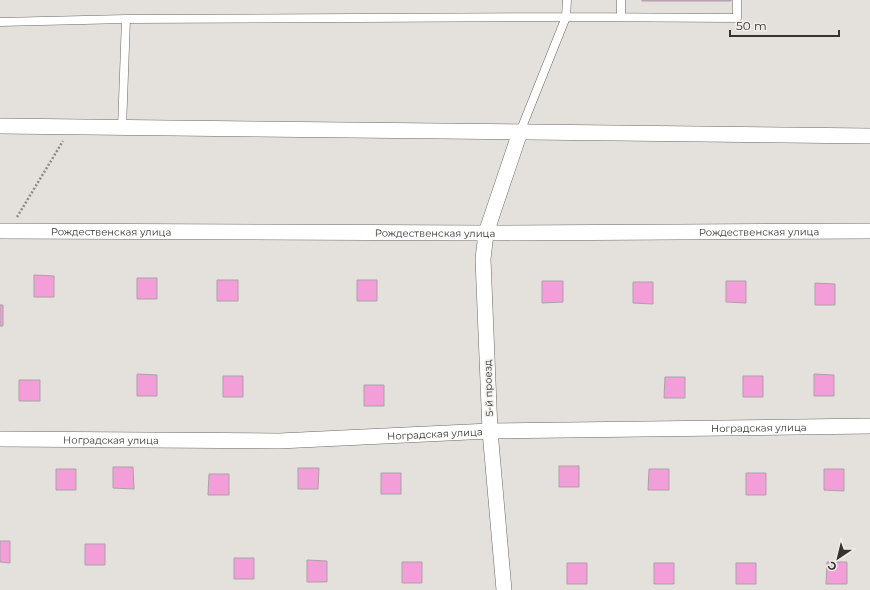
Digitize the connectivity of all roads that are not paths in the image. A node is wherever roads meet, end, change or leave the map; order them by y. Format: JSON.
{"nodes":[{"id":1,"x":567,"y":0,"type":"edge"},
{"id":2,"x":621,"y":0,"type":"edge"},
{"id":3,"x":737,"y":0,"type":"edge"},
{"id":4,"x":566,"y":17,"type":"junction"},
{"id":5,"x":621,"y":17,"type":"junction"},
{"id":6,"x":126,"y":19,"type":"junction"},
{"id":7,"x":0,"y":22,"type":"edge"},
{"id":8,"x":0,"y":126,"type":"edge"},
{"id":9,"x":122,"y":128,"type":"junction"},
{"id":10,"x":520,"y":132,"type":"junction"},
{"id":11,"x":870,"y":136,"type":"edge"},
{"id":12,"x":4,"y":231,"type":"edge"},
{"id":13,"x":870,"y":231,"type":"edge"},
{"id":14,"x":486,"y":233,"type":"junction"},
{"id":15,"x":870,"y":426,"type":"edge"},
{"id":16,"x":490,"y":431,"type":"junction"},
{"id":17,"x":0,"y":439,"type":"edge"},
{"id":18,"x":504,"y":590,"type":"edge"}],
"edges":[{"from":1,"to":4,"type":"lane"},
{"from":2,"to":5,"type":"lane"},
{"from":3,"to":5,"type":"lane"},
{"from":4,"to":5,"type":"lane"},
{"from":4,"to":6,"type":"lane"},
{"from":4,"to":10,"type":"lane"},
{"from":6,"to":7,"type":"lane"},
{"from":6,"to":9,"type":"lane"},
{"from":8,"to":9,"type":"street"},
{"from":9,"to":10,"type":"street"},
{"from":10,"to":11,"type":"street"},
{"from":10,"to":14,"type":"street","name":"5-й проезд"},
{"from":12,"to":14,"type":"street","name":"Рождественская улица"},
{"from":13,"to":14,"type":"street","name":"Рождественская улица"},
{"from":14,"to":16,"type":"street","name":"5-й проезд"},
{"from":15,"to":16,"type":"street","name":"Ноградская улица"},
{"from":16,"to":17,"type":"street","name":"Ноградская улица"},
{"from":16,"to":18,"type":"street","name":"5-й проезд"}]}
